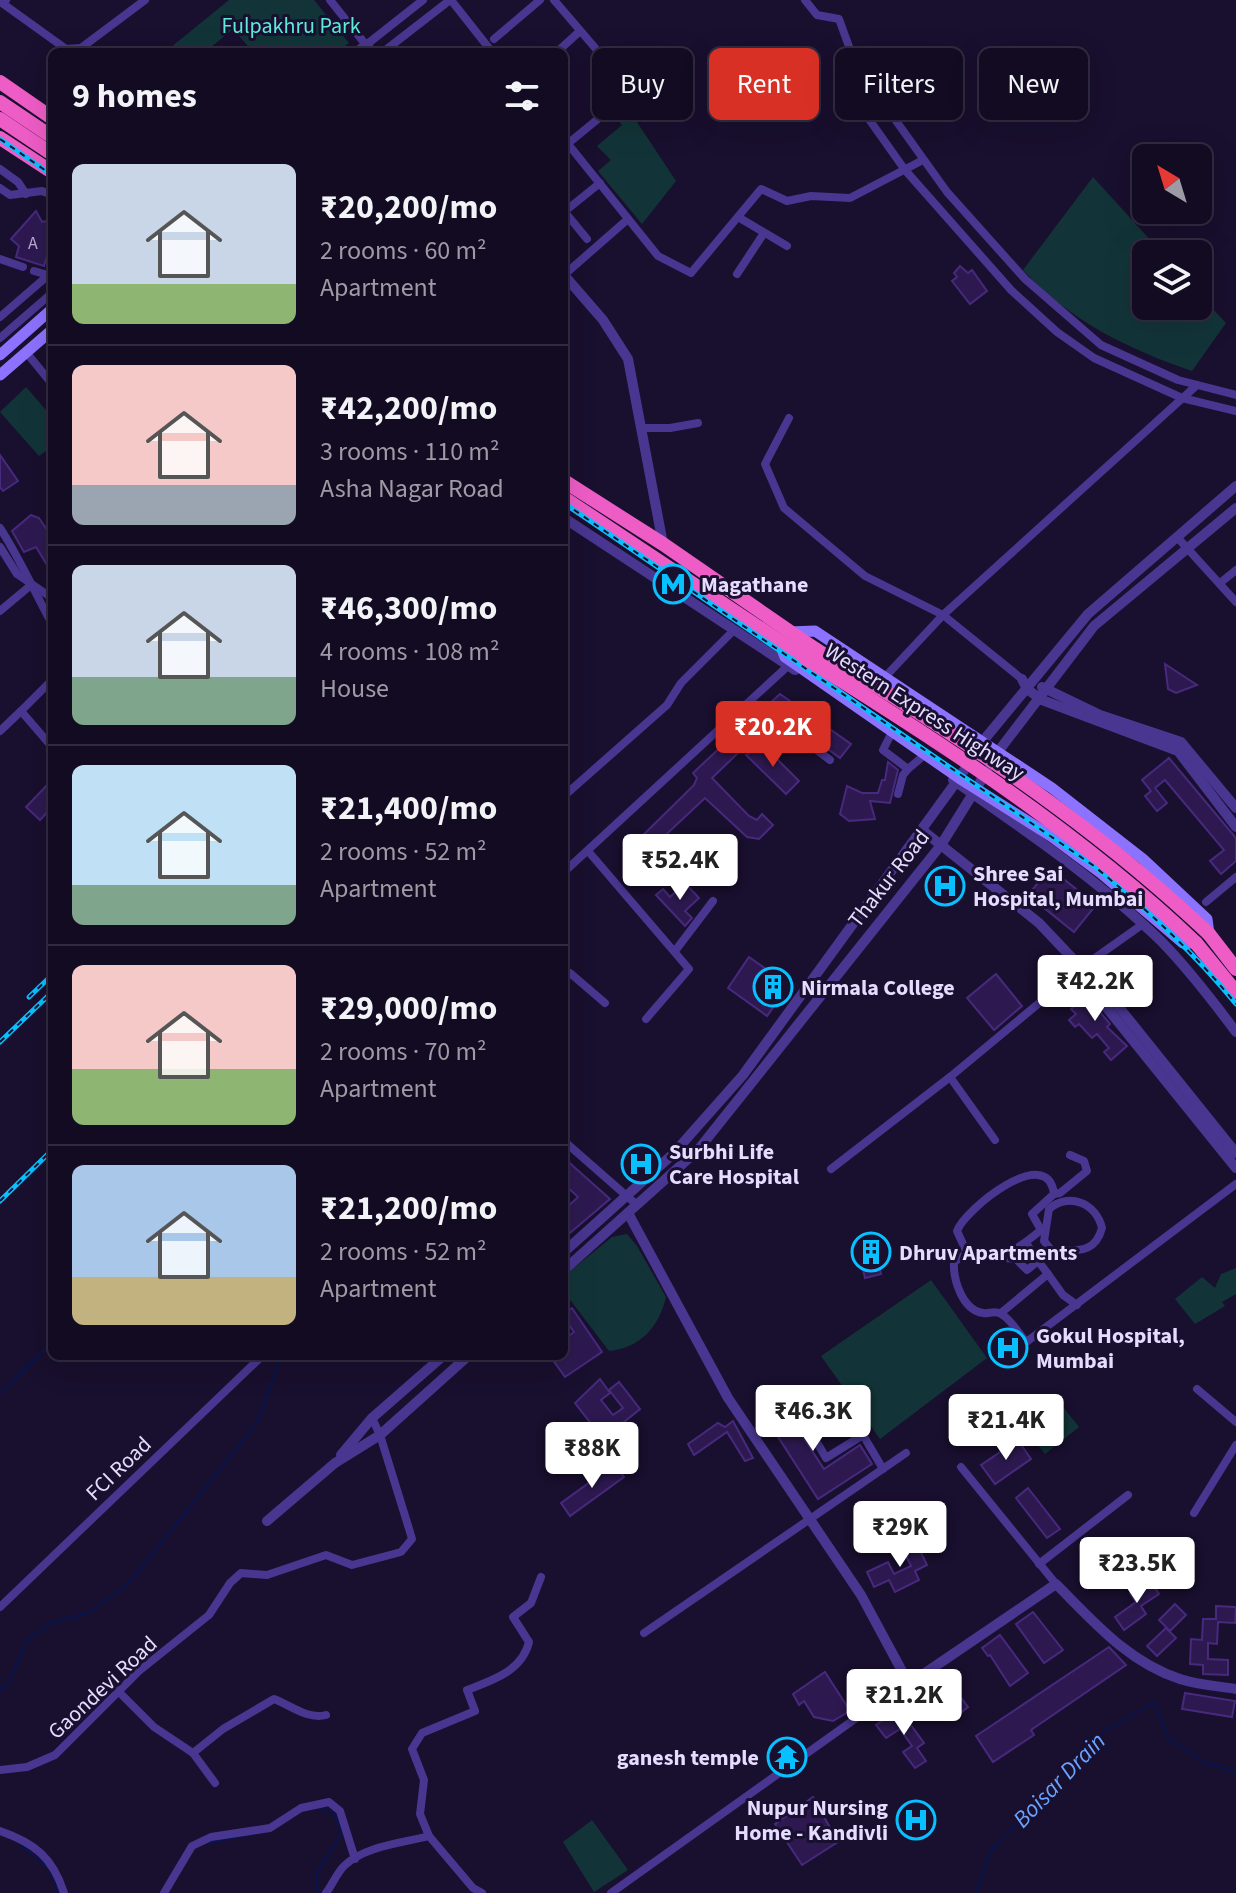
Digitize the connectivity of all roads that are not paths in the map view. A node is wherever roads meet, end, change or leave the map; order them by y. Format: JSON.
{"nodes":[{"id":1,"x":6,"y":0,"type":"edge"},
{"id":2,"x":145,"y":0,"type":"edge"},
{"id":3,"x":330,"y":0,"type":"edge"},
{"id":4,"x":423,"y":0,"type":"edge"},
{"id":5,"x":450,"y":0,"type":"edge"},
{"id":6,"x":540,"y":0,"type":"edge"},
{"id":7,"x":554,"y":0,"type":"edge"},
{"id":8,"x":805,"y":0,"type":"edge"},
{"id":9,"x":580,"y":31,"type":"junction"},
{"id":10,"x":494,"y":39,"type":"dead end"},
{"id":11,"x":65,"y":48,"type":"edge"},
{"id":12,"x":81,"y":48,"type":"edge"},
{"id":13,"x":364,"y":48,"type":"edge"},
{"id":14,"x":367,"y":48,"type":"edge"},
{"id":15,"x":388,"y":48,"type":"edge"},
{"id":16,"x":489,"y":48,"type":"edge"},
{"id":17,"x":561,"y":48,"type":"edge"},
{"id":18,"x":850,"y":48,"type":"edge"},
{"id":19,"x":0,"y":82,"type":"edge"},
{"id":20,"x":0,"y":102,"type":"edge"},
{"id":21,"x":48,"y":115,"type":"edge"},
{"id":22,"x":0,"y":119,"type":"edge"},
{"id":23,"x":870,"y":120,"type":"edge"},
{"id":24,"x":895,"y":120,"type":"edge"},
{"id":25,"x":48,"y":133,"type":"edge"},
{"id":26,"x":48,"y":134,"type":"edge"},
{"id":27,"x":0,"y":138,"type":"edge"},
{"id":28,"x":568,"y":141,"type":"edge"},
{"id":29,"x":568,"y":146,"type":"edge"},
{"id":30,"x":48,"y":151,"type":"edge"},
{"id":31,"x":28,"y":156,"type":"junction"},
{"id":32,"x":923,"y":160,"type":"junction"},
{"id":33,"x":0,"y":169,"type":"edge"},
{"id":34,"x":48,"y":169,"type":"edge"},
{"id":35,"x":905,"y":170,"type":"junction"},
{"id":36,"x":600,"y":183,"type":"junction"},
{"id":37,"x":0,"y":188,"type":"edge"},
{"id":38,"x":947,"y":192,"type":"junction"},
{"id":39,"x":48,"y":193,"type":"edge"},
{"id":40,"x":26,"y":194,"type":"junction"},
{"id":41,"x":933,"y":203,"type":"junction"},
{"id":42,"x":568,"y":209,"type":"edge"},
{"id":43,"x":568,"y":217,"type":"edge"},
{"id":44,"x":738,"y":217,"type":"junction"},
{"id":45,"x":628,"y":219,"type":"junction"},
{"id":46,"x":764,"y":233,"type":"junction"},
{"id":47,"x":587,"y":239,"type":"dead end"},
{"id":48,"x":787,"y":246,"type":"dead end"},
{"id":49,"x":0,"y":259,"type":"edge"},
{"id":50,"x":23,"y":267,"type":"dead end"},
{"id":51,"x":34,"y":271,"type":"dead end"},
{"id":52,"x":568,"y":272,"type":"edge"},
{"id":53,"x":48,"y":274,"type":"edge"},
{"id":54,"x":737,"y":274,"type":"dead end"},
{"id":55,"x":48,"y":276,"type":"edge"},
{"id":56,"x":1025,"y":279,"type":"junction"},
{"id":57,"x":568,"y":280,"type":"edge"},
{"id":58,"x":1011,"y":290,"type":"junction"},
{"id":59,"x":48,"y":296,"type":"edge"},
{"id":60,"x":48,"y":313,"type":"edge"},
{"id":61,"x":0,"y":317,"type":"edge"},
{"id":62,"x":48,"y":333,"type":"edge"},
{"id":63,"x":0,"y":338,"type":"edge"},
{"id":64,"x":1101,"y":345,"type":"junction"},
{"id":65,"x":26,"y":352,"type":"junction"},
{"id":66,"x":0,"y":355,"type":"edge"},
{"id":67,"x":1094,"y":358,"type":"junction"},
{"id":68,"x":0,"y":375,"type":"edge"},
{"id":69,"x":48,"y":379,"type":"edge"},
{"id":70,"x":1178,"y":380,"type":"junction"},
{"id":71,"x":1197,"y":385,"type":"junction"},
{"id":72,"x":1168,"y":393,"type":"junction"},
{"id":73,"x":1236,"y":395,"type":"edge"},
{"id":74,"x":1182,"y":398,"type":"junction"},
{"id":75,"x":1236,"y":411,"type":"edge"},
{"id":76,"x":789,"y":418,"type":"dead end"},
{"id":77,"x":698,"y":423,"type":"dead end"},
{"id":78,"x":641,"y":428,"type":"junction"},
{"id":79,"x":568,"y":484,"type":"edge"},
{"id":80,"x":1236,"y":486,"type":"edge"},
{"id":81,"x":568,"y":501,"type":"edge"},
{"id":82,"x":1236,"y":508,"type":"edge"},
{"id":83,"x":568,"y":521,"type":"edge"},
{"id":84,"x":0,"y":528,"type":"edge"},
{"id":85,"x":1177,"y":537,"type":"junction"},
{"id":86,"x":663,"y":544,"type":"junction"},
{"id":87,"x":1187,"y":546,"type":"junction"},
{"id":88,"x":0,"y":547,"type":"edge"},
{"id":89,"x":20,"y":559,"type":"junction"},
{"id":90,"x":12,"y":566,"type":"junction"},
{"id":91,"x":1236,"y":570,"type":"edge"},
{"id":92,"x":1220,"y":583,"type":"junction"},
{"id":93,"x":31,"y":585,"type":"junction"},
{"id":94,"x":48,"y":596,"type":"edge"},
{"id":95,"x":1236,"y":602,"type":"edge"},
{"id":96,"x":0,"y":611,"type":"edge"},
{"id":97,"x":943,"y":615,"type":"junction"},
{"id":98,"x":48,"y":617,"type":"edge"},
{"id":99,"x":734,"y":630,"type":"junction"},
{"id":100,"x":784,"y":636,"type":"junction"},
{"id":101,"x":761,"y":648,"type":"junction"},
{"id":102,"x":795,"y":662,"type":"junction"},
{"id":103,"x":886,"y":676,"type":"junction"},
{"id":104,"x":1027,"y":683,"type":"junction"},
{"id":105,"x":48,"y":684,"type":"edge"},
{"id":106,"x":1042,"y":694,"type":"junction"},
{"id":107,"x":21,"y":711,"type":"junction"},
{"id":108,"x":730,"y":719,"type":"junction"},
{"id":109,"x":0,"y":731,"type":"edge"},
{"id":110,"x":890,"y":736,"type":"junction"},
{"id":111,"x":983,"y":741,"type":"junction"},
{"id":112,"x":48,"y":742,"type":"edge"},
{"id":113,"x":998,"y":750,"type":"junction"},
{"id":114,"x":921,"y":758,"type":"junction"},
{"id":115,"x":830,"y":760,"type":"dead end"},
{"id":116,"x":908,"y":769,"type":"junction"},
{"id":117,"x":958,"y":780,"type":"junction"},
{"id":118,"x":568,"y":792,"type":"edge"},
{"id":119,"x":976,"y":792,"type":"junction"},
{"id":120,"x":898,"y":794,"type":"dead end"},
{"id":121,"x":1218,"y":794,"type":"junction"},
{"id":122,"x":1236,"y":808,"type":"edge"},
{"id":123,"x":1234,"y":820,"type":"edge"},
{"id":124,"x":922,"y":830,"type":"junction"},
{"id":125,"x":941,"y":845,"type":"junction"},
{"id":126,"x":588,"y":851,"type":"junction"},
{"id":127,"x":568,"y":868,"type":"edge"},
{"id":128,"x":1236,"y":877,"type":"edge"},
{"id":129,"x":878,"y":890,"type":"junction"},
{"id":130,"x":713,"y":901,"type":"dead end"},
{"id":131,"x":896,"y":901,"type":"junction"},
{"id":132,"x":1206,"y":902,"type":"dead end"},
{"id":133,"x":1143,"y":924,"type":"junction"},
{"id":134,"x":1202,"y":938,"type":"junction"},
{"id":135,"x":675,"y":951,"type":"junction"},
{"id":136,"x":1079,"y":965,"type":"junction"},
{"id":137,"x":1236,"y":969,"type":"edge"},
{"id":138,"x":568,"y":973,"type":"edge"},
{"id":139,"x":1236,"y":992,"type":"edge"},
{"id":140,"x":605,"y":1003,"type":"dead end"},
{"id":141,"x":646,"y":1019,"type":"dead end"},
{"id":142,"x":1236,"y":1032,"type":"edge"},
{"id":143,"x":761,"y":1050,"type":"junction"},
{"id":144,"x":772,"y":1056,"type":"junction"},
{"id":145,"x":950,"y":1077,"type":"junction"},
{"id":146,"x":995,"y":1140,"type":"dead end"},
{"id":147,"x":568,"y":1145,"type":"edge"},
{"id":148,"x":1236,"y":1153,"type":"edge"},
{"id":149,"x":1070,"y":1155,"type":"dead end"},
{"id":150,"x":1236,"y":1168,"type":"edge"},
{"id":151,"x":831,"y":1169,"type":"dead end"},
{"id":152,"x":1236,"y":1184,"type":"edge"},
{"id":153,"x":1054,"y":1194,"type":"junction"},
{"id":154,"x":628,"y":1205,"type":"junction"},
{"id":155,"x":1026,"y":1243,"type":"junction"},
{"id":156,"x":568,"y":1249,"type":"edge"},
{"id":157,"x":1052,"y":1251,"type":"junction"},
{"id":158,"x":971,"y":1255,"type":"junction"},
{"id":159,"x":1038,"y":1261,"type":"junction"},
{"id":160,"x":568,"y":1266,"type":"edge"},
{"id":161,"x":1048,"y":1274,"type":"junction"},
{"id":162,"x":1063,"y":1295,"type":"junction"},
{"id":163,"x":1077,"y":1305,"type":"junction"},
{"id":164,"x":1068,"y":1312,"type":"junction"},
{"id":165,"x":1001,"y":1313,"type":"junction"},
{"id":166,"x":1026,"y":1342,"type":"junction"},
{"id":167,"x":258,"y":1360,"type":"edge"},
{"id":168,"x":438,"y":1360,"type":"edge"},
{"id":169,"x":464,"y":1360,"type":"edge"},
{"id":170,"x":1001,"y":1361,"type":"dead end"},
{"id":171,"x":1197,"y":1389,"type":"dead end"},
{"id":172,"x":372,"y":1418,"type":"junction"},
{"id":173,"x":1236,"y":1422,"type":"edge"},
{"id":174,"x":807,"y":1425,"type":"dead end"},
{"id":175,"x":380,"y":1435,"type":"junction"},
{"id":176,"x":1236,"y":1445,"type":"edge"},
{"id":177,"x":906,"y":1453,"type":"dead end"},
{"id":178,"x":335,"y":1463,"type":"junction"},
{"id":179,"x":961,"y":1467,"type":"dead end"},
{"id":180,"x":883,"y":1469,"type":"junction"},
{"id":181,"x":1128,"y":1495,"type":"dead end"},
{"id":182,"x":1194,"y":1513,"type":"dead end"},
{"id":183,"x":810,"y":1520,"type":"junction"},
{"id":184,"x":267,"y":1521,"type":"dead end"},
{"id":185,"x":1039,"y":1564,"type":"junction"},
{"id":186,"x":541,"y":1577,"type":"dead end"},
{"id":187,"x":1056,"y":1584,"type":"junction"},
{"id":188,"x":0,"y":1607,"type":"edge"},
{"id":189,"x":644,"y":1633,"type":"dead end"},
{"id":190,"x":909,"y":1684,"type":"junction"},
{"id":191,"x":1236,"y":1689,"type":"edge"},
{"id":192,"x":118,"y":1691,"type":"junction"},
{"id":193,"x":326,"y":1715,"type":"dead end"},
{"id":194,"x":193,"y":1753,"type":"junction"},
{"id":195,"x":0,"y":1770,"type":"edge"},
{"id":196,"x":215,"y":1783,"type":"dead end"},
{"id":197,"x":0,"y":1831,"type":"edge"},
{"id":198,"x":429,"y":1836,"type":"junction"},
{"id":199,"x":355,"y":1859,"type":"junction"},
{"id":200,"x":327,"y":1892,"type":"edge"},
{"id":201,"x":64,"y":1893,"type":"edge"},
{"id":202,"x":164,"y":1893,"type":"edge"},
{"id":203,"x":482,"y":1893,"type":"edge"},
{"id":204,"x":611,"y":1893,"type":"edge"}],
"edges":[{"from":1,"to":11,"type":"street"},
{"from":2,"to":12,"type":"street"},
{"from":3,"to":13,"type":"street"},
{"from":4,"to":14,"type":"street"},
{"from":5,"to":15,"type":"street"},
{"from":5,"to":16,"type":"street"},
{"from":6,"to":10,"type":"street"},
{"from":7,"to":9,"type":"street"},
{"from":8,"to":18,"type":"street"},
{"from":9,"to":17,"type":"street"},
{"from":9,"to":28,"type":"street"},
{"from":19,"to":21,"type":"highway"},
{"from":20,"to":26,"type":"highway","bridge":true},
{"from":22,"to":30,"type":"highway","bridge":true},
{"from":23,"to":35,"type":"street"},
{"from":24,"to":32,"type":"street"},
{"from":25,"to":31,"type":"highway"},
{"from":27,"to":31,"type":"highway"},
{"from":29,"to":36,"type":"street"},
{"from":31,"to":34,"type":"highway"},
{"from":32,"to":35,"type":"street"},
{"from":32,"to":38,"type":"street"},
{"from":33,"to":40,"type":"street"},
{"from":35,"to":41,"type":"street"},
{"from":35,"to":44,"type":"street"},
{"from":36,"to":42,"type":"street"},
{"from":36,"to":45,"type":"street"},
{"from":37,"to":40,"type":"street"},
{"from":38,"to":41,"type":"street"},
{"from":38,"to":56,"type":"street"},
{"from":39,"to":40,"type":"street"},
{"from":41,"to":58,"type":"street"},
{"from":43,"to":47,"type":"street"},
{"from":44,"to":45,"type":"street"},
{"from":44,"to":46,"type":"street"},
{"from":45,"to":52,"type":"street"},
{"from":46,"to":48,"type":"street"},
{"from":46,"to":54,"type":"street"},
{"from":49,"to":50,"type":"street"},
{"from":51,"to":53,"type":"street"},
{"from":55,"to":61,"type":"street"},
{"from":56,"to":58,"type":"street"},
{"from":56,"to":64,"type":"street"},
{"from":57,"to":78,"type":"street"},
{"from":58,"to":67,"type":"street"},
{"from":59,"to":63,"type":"street"},
{"from":60,"to":66,"type":"main road"},
{"from":62,"to":65,"type":"main road"},
{"from":64,"to":67,"type":"street"},
{"from":64,"to":70,"type":"street"},
{"from":65,"to":68,"type":"main road"},
{"from":65,"to":69,"type":"street"},
{"from":67,"to":72,"type":"street"},
{"from":70,"to":71,"type":"street"},
{"from":70,"to":72,"type":"street"},
{"from":71,"to":73,"type":"street"},
{"from":71,"to":74,"type":"street"},
{"from":72,"to":74,"type":"street"},
{"from":74,"to":75,"type":"street"},
{"from":74,"to":97,"type":"street"},
{"from":76,"to":97,"type":"street"},
{"from":77,"to":78,"type":"street"},
{"from":78,"to":86,"type":"street"},
{"from":79,"to":86,"type":"highway","name":"Western Express Highway"},
{"from":80,"to":85,"type":"street"},
{"from":81,"to":100,"type":"highway","name":"Western Express Highway"},
{"from":82,"to":87,"type":"street","name":"Thakur Road"},
{"from":83,"to":99,"type":"street"},
{"from":84,"to":89,"type":"street"},
{"from":85,"to":87,"type":"street"},
{"from":85,"to":104,"type":"street"},
{"from":86,"to":100,"type":"highway","name":"Western Express Highway"},
{"from":87,"to":92,"type":"street"},
{"from":87,"to":106,"type":"street","name":"Thakur Road"},
{"from":88,"to":90,"type":"street"},
{"from":89,"to":90,"type":"street"},
{"from":89,"to":93,"type":"street"},
{"from":90,"to":93,"type":"street"},
{"from":91,"to":92,"type":"street"},
{"from":92,"to":95,"type":"street"},
{"from":93,"to":94,"type":"street"},
{"from":93,"to":96,"type":"street"},
{"from":93,"to":98,"type":"street"},
{"from":97,"to":103,"type":"street"},
{"from":97,"to":104,"type":"street"},
{"from":99,"to":101,"type":"street"},
{"from":99,"to":118,"type":"street"},
{"from":100,"to":101,"type":"highway"},
{"from":100,"to":102,"type":"highway","name":"Western Express Highway"},
{"from":100,"to":103,"type":"main road"},
{"from":100,"to":134,"type":"highway","name":"Western Express Highway","bridge":true},
{"from":101,"to":102,"type":"street"},
{"from":102,"to":108,"type":"street"},
{"from":102,"to":110,"type":"street"},
{"from":102,"to":117,"type":"main road"},
{"from":102,"to":134,"type":"highway","name":"Western Express Highway","bridge":true},
{"from":103,"to":111,"type":"main road"},
{"from":104,"to":106,"type":"street"},
{"from":104,"to":111,"type":"street"},
{"from":105,"to":107,"type":"street"},
{"from":106,"to":113,"type":"street","name":"Thakur Road"},
{"from":106,"to":121,"type":"street"},
{"from":107,"to":109,"type":"street"},
{"from":107,"to":112,"type":"street"},
{"from":108,"to":115,"type":"street"},
{"from":108,"to":126,"type":"street"},
{"from":110,"to":114,"type":"street"},
{"from":110,"to":116,"type":"street"},
{"from":111,"to":113,"type":"main road"},
{"from":111,"to":117,"type":"street"},
{"from":113,"to":119,"type":"street","name":"Thakur Road"},
{"from":113,"to":134,"type":"main road"},
{"from":114,"to":116,"type":"street"},
{"from":114,"to":117,"type":"street"},
{"from":116,"to":120,"type":"street"},
{"from":117,"to":119,"type":"main road"},
{"from":117,"to":124,"type":"street","name":"Thakur Road"},
{"from":119,"to":125,"type":"street","name":"Thakur Road"},
{"from":119,"to":133,"type":"street"},
{"from":119,"to":134,"type":"main road"},
{"from":121,"to":122,"type":"street"},
{"from":121,"to":123,"type":"street"},
{"from":124,"to":125,"type":"street"},
{"from":124,"to":129,"type":"street","name":"Thakur Road"},
{"from":125,"to":131,"type":"street","name":"Thakur Road"},
{"from":125,"to":136,"type":"street"},
{"from":126,"to":127,"type":"street"},
{"from":126,"to":135,"type":"street"},
{"from":128,"to":132,"type":"street"},
{"from":129,"to":131,"type":"street"},
{"from":129,"to":143,"type":"street","name":"Thakur Road"},
{"from":130,"to":135,"type":"street"},
{"from":131,"to":144,"type":"street","name":"Thakur Road"},
{"from":133,"to":136,"type":"street"},
{"from":133,"to":142,"type":"street"},
{"from":134,"to":137,"type":"highway","name":"Western Express Highway"},
{"from":134,"to":139,"type":"highway","name":"Western Express Highway"},
{"from":135,"to":141,"type":"street"},
{"from":136,"to":145,"type":"street"},
{"from":136,"to":148,"type":"street"},
{"from":136,"to":150,"type":"street"},
{"from":138,"to":140,"type":"street"},
{"from":143,"to":144,"type":"street"},
{"from":143,"to":154,"type":"street","name":"Thakur Road"},
{"from":144,"to":154,"type":"street","name":"Thakur Road"},
{"from":145,"to":146,"type":"street"},
{"from":145,"to":151,"type":"street"},
{"from":147,"to":154,"type":"street"},
{"from":149,"to":153,"type":"street"},
{"from":152,"to":163,"type":"street"},
{"from":153,"to":155,"type":"street"},
{"from":153,"to":158,"type":"street"},
{"from":154,"to":156,"type":"street","name":"Thakur Road"},
{"from":154,"to":160,"type":"street","name":"Thakur Road"},
{"from":154,"to":183,"type":"street"},
{"from":155,"to":158,"type":"street"},
{"from":155,"to":159,"type":"street"},
{"from":157,"to":157,"type":"street"},
{"from":157,"to":159,"type":"street"},
{"from":158,"to":159,"type":"street"},
{"from":158,"to":165,"type":"street"},
{"from":159,"to":161,"type":"street"},
{"from":161,"to":162,"type":"street"},
{"from":161,"to":165,"type":"street"},
{"from":162,"to":163,"type":"street"},
{"from":162,"to":164,"type":"street"},
{"from":163,"to":164,"type":"street"},
{"from":164,"to":166,"type":"street"},
{"from":165,"to":166,"type":"street"},
{"from":166,"to":170,"type":"street"},
{"from":167,"to":188,"type":"street","name":"FCI Road"},
{"from":168,"to":172,"type":"street"},
{"from":169,"to":175,"type":"street"},
{"from":171,"to":173,"type":"street"},
{"from":172,"to":175,"type":"street"},
{"from":172,"to":178,"type":"street"},
{"from":174,"to":180,"type":"street"},
{"from":175,"to":178,"type":"street"},
{"from":175,"to":192,"type":"street","name":"Gaondevi Road"},
{"from":176,"to":182,"type":"street"},
{"from":177,"to":180,"type":"street"},
{"from":178,"to":184,"type":"street"},
{"from":179,"to":185,"type":"street"},
{"from":180,"to":183,"type":"street"},
{"from":181,"to":185,"type":"street"},
{"from":183,"to":189,"type":"street"},
{"from":183,"to":190,"type":"street"},
{"from":185,"to":187,"type":"street"},
{"from":186,"to":198,"type":"street"},
{"from":187,"to":190,"type":"street"},
{"from":187,"to":191,"type":"street"},
{"from":190,"to":204,"type":"street"},
{"from":192,"to":194,"type":"street"},
{"from":192,"to":195,"type":"street","name":"Gaondevi Road"},
{"from":193,"to":194,"type":"street"},
{"from":194,"to":196,"type":"street"},
{"from":197,"to":201,"type":"street"},
{"from":198,"to":199,"type":"street"},
{"from":198,"to":203,"type":"street"},
{"from":199,"to":200,"type":"street"},
{"from":199,"to":202,"type":"street"}]}
